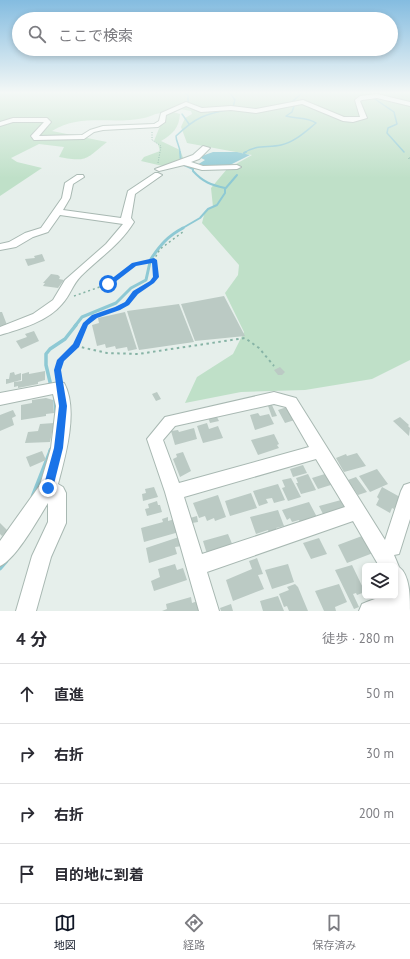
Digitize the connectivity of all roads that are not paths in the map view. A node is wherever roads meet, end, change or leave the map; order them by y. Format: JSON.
{"nodes":[{"id":1,"x":48,"y":122,"type":"edge"},
{"id":2,"x":162,"y":122,"type":"edge"},
{"id":3,"x":206,"y":148,"type":"dead end"},
{"id":4,"x":184,"y":162,"type":"junction"},
{"id":5,"x":237,"y":167,"type":"dead end"},
{"id":6,"x":80,"y":177,"type":"dead end"},
{"id":7,"x":58,"y":212,"type":"junction"},
{"id":8,"x":129,"y":222,"type":"junction"},
{"id":9,"x":0,"y":247,"type":"edge"},
{"id":10,"x":0,"y":331,"type":"edge"},
{"id":11,"x":0,"y":399,"type":"edge"},
{"id":12,"x":320,"y":451,"type":"junction"},
{"id":13,"x":48,"y":488,"type":"junction"},
{"id":14,"x":410,"y":491,"type":"edge"},
{"id":15,"x":174,"y":492,"type":"junction"},
{"id":16,"x":356,"y":512,"type":"junction"},
{"id":17,"x":0,"y":556,"type":"edge"},
{"id":18,"x":385,"y":558,"type":"edge"},
{"id":19,"x":196,"y":566,"type":"junction"},
{"id":20,"x":398,"y":580,"type":"edge"},
{"id":21,"x":409,"y":600,"type":"edge"},
{"id":22,"x":26,"y":611,"type":"edge"},
{"id":23,"x":209,"y":611,"type":"edge"},
{"id":24,"x":369,"y":611,"type":"edge"}],
"edges":[{"from":1,"to":2,"type":"street"},
{"from":3,"to":4,"type":"street"},
{"from":4,"to":5,"type":"street"},
{"from":4,"to":8,"type":"street"},
{"from":6,"to":7,"type":"street"},
{"from":7,"to":8,"type":"street"},
{"from":7,"to":9,"type":"street"},
{"from":8,"to":10,"type":"street"},
{"from":11,"to":13,"type":"street"},
{"from":12,"to":15,"type":"street"},
{"from":12,"to":15,"type":"street"},
{"from":12,"to":16,"type":"street"},
{"from":13,"to":17,"type":"street"},
{"from":13,"to":22,"type":"street"},
{"from":14,"to":18,"type":"street"},
{"from":15,"to":19,"type":"street"},
{"from":16,"to":18,"type":"street"},
{"from":16,"to":19,"type":"street"},
{"from":19,"to":23,"type":"street"},
{"from":20,"to":21,"type":"street"},
{"from":21,"to":24,"type":"street"}]}
